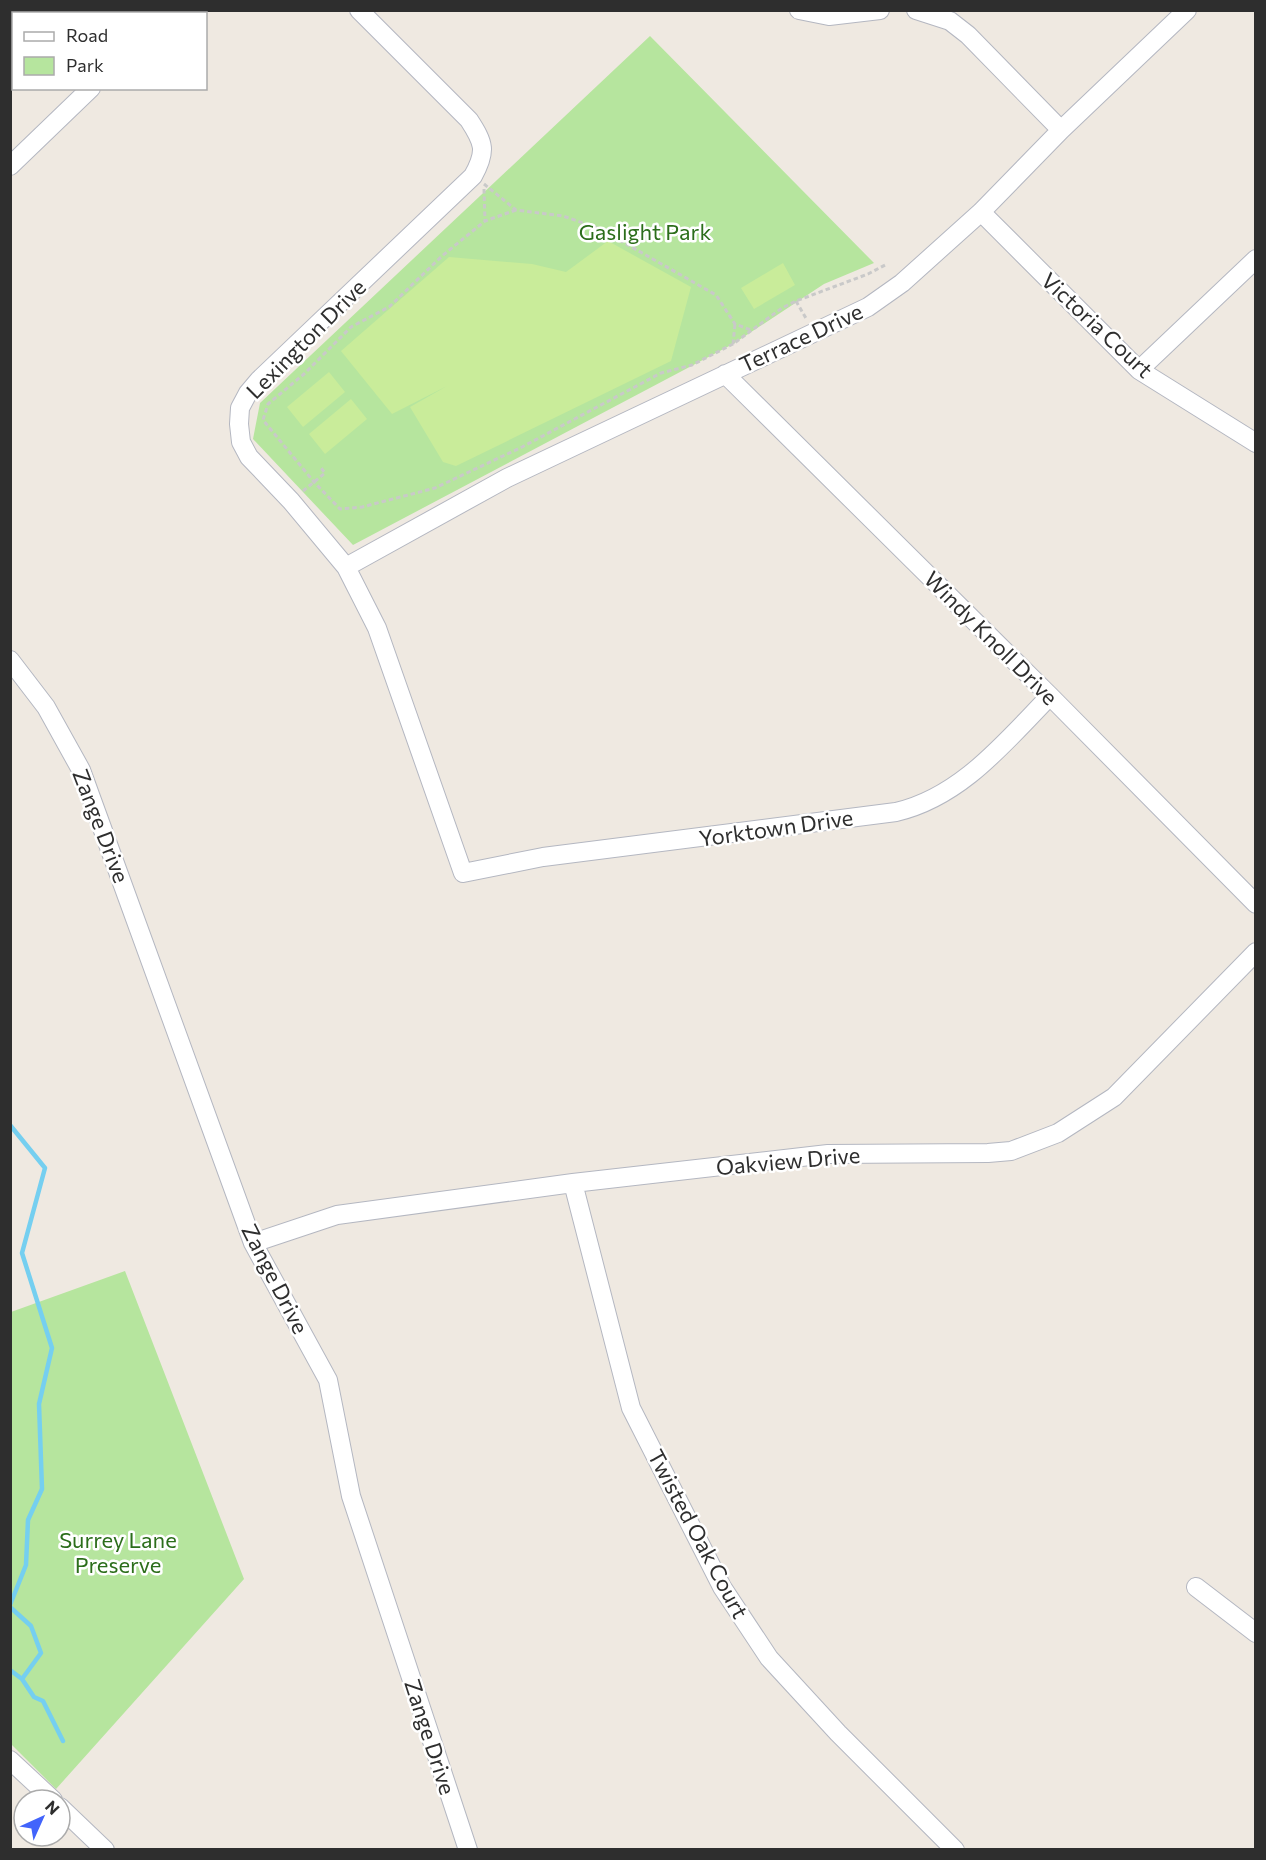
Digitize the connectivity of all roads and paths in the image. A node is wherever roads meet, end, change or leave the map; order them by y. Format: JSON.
{"nodes":[{"id":1,"x":359,"y":10,"type":"edge"},
{"id":2,"x":799,"y":10,"type":"edge"},
{"id":3,"x":880,"y":10,"type":"edge"},
{"id":4,"x":916,"y":10,"type":"edge"},
{"id":5,"x":1187,"y":10,"type":"edge"},
{"id":6,"x":90,"y":90,"type":"edge"},
{"id":7,"x":1061,"y":130,"type":"junction"},
{"id":8,"x":10,"y":166,"type":"edge"},
{"id":9,"x":478,"y":180,"type":"junction"},
{"id":10,"x":516,"y":210,"type":"junction"},
{"id":11,"x":981,"y":212,"type":"junction"},
{"id":12,"x":485,"y":220,"type":"junction"},
{"id":13,"x":1256,"y":259,"type":"edge"},
{"id":14,"x":887,"y":264,"type":"dead end"},
{"id":15,"x":796,"y":301,"type":"junction"},
{"id":16,"x":735,"y":324,"type":"junction"},
{"id":17,"x":751,"y":330,"type":"junction"},
{"id":18,"x":814,"y":332,"type":"junction"},
{"id":19,"x":733,"y":344,"type":"junction"},
{"id":20,"x":1139,"y":370,"type":"junction"},
{"id":21,"x":724,"y":374,"type":"junction"},
{"id":22,"x":1256,"y":443,"type":"edge"},
{"id":23,"x":321,"y":468,"type":"dead end"},
{"id":24,"x":314,"y":482,"type":"junction"},
{"id":25,"x":291,"y":501,"type":"junction"},
{"id":26,"x":346,"y":567,"type":"junction"},
{"id":27,"x":10,"y":660,"type":"edge"},
{"id":28,"x":1050,"y":696,"type":"junction"},
{"id":29,"x":463,"y":873,"type":"joint"},
{"id":30,"x":1256,"y":904,"type":"edge"},
{"id":31,"x":1256,"y":952,"type":"edge"},
{"id":32,"x":573,"y":1183,"type":"junction"},
{"id":33,"x":253,"y":1243,"type":"junction"},
{"id":34,"x":1196,"y":1587,"type":"dead end"},
{"id":35,"x":1256,"y":1634,"type":"edge"},
{"id":36,"x":10,"y":1760,"type":"edge"},
{"id":37,"x":40,"y":1788,"type":"edge"},
{"id":38,"x":72,"y":1818,"type":"edge"},
{"id":39,"x":105,"y":1850,"type":"edge"},
{"id":40,"x":468,"y":1850,"type":"edge"},
{"id":41,"x":955,"y":1850,"type":"edge"}],
"edges":[{"from":1,"to":9,"type":"street","name":"Lexington Drive"},
{"from":2,"to":3,"type":"street"},
{"from":4,"to":7,"type":"street"},
{"from":5,"to":7,"type":"street","name":"Terrace Drive"},
{"from":6,"to":8,"type":"street"},
{"from":7,"to":11,"type":"street","name":"Terrace Drive"},
{"from":9,"to":10,"type":"path"},
{"from":9,"to":12,"type":"path"},
{"from":9,"to":25,"type":"street","name":"Lexington Drive"},
{"from":10,"to":12,"type":"path"},
{"from":10,"to":16,"type":"path"},
{"from":11,"to":18,"type":"street","name":"Terrace Drive"},
{"from":11,"to":20,"type":"street","name":"Victoria Court"},
{"from":12,"to":24,"type":"path"},
{"from":13,"to":20,"type":"street"},
{"from":14,"to":15,"type":"path"},
{"from":15,"to":17,"type":"path"},
{"from":15,"to":18,"type":"path"},
{"from":16,"to":17,"type":"path"},
{"from":16,"to":19,"type":"path"},
{"from":17,"to":19,"type":"path"},
{"from":18,"to":21,"type":"street","name":"Terrace Drive"},
{"from":19,"to":24,"type":"path"},
{"from":20,"to":22,"type":"street","name":"Victoria Court"},
{"from":21,"to":26,"type":"street","name":"Terrace Drive"},
{"from":21,"to":28,"type":"street","name":"Windy Knoll Drive"},
{"from":23,"to":24,"type":"path"},
{"from":24,"to":25,"type":"path"},
{"from":25,"to":26,"type":"street","name":"Lexington Drive"},
{"from":26,"to":29,"type":"street","name":"Lexington Drive"},
{"from":27,"to":33,"type":"street","name":"Zange Drive"},
{"from":28,"to":29,"type":"street","name":"Yorktown Drive"},
{"from":28,"to":30,"type":"street","name":"Windy Knoll Drive"},
{"from":31,"to":32,"type":"street","name":"Oakview Drive"},
{"from":32,"to":33,"type":"street","name":"Oakview Drive"},
{"from":32,"to":41,"type":"street","name":"Twisted Oak Court"},
{"from":33,"to":40,"type":"street","name":"Zange Drive"},
{"from":34,"to":35,"type":"street"},
{"from":36,"to":37,"type":"street"},
{"from":38,"to":39,"type":"street"}]}
